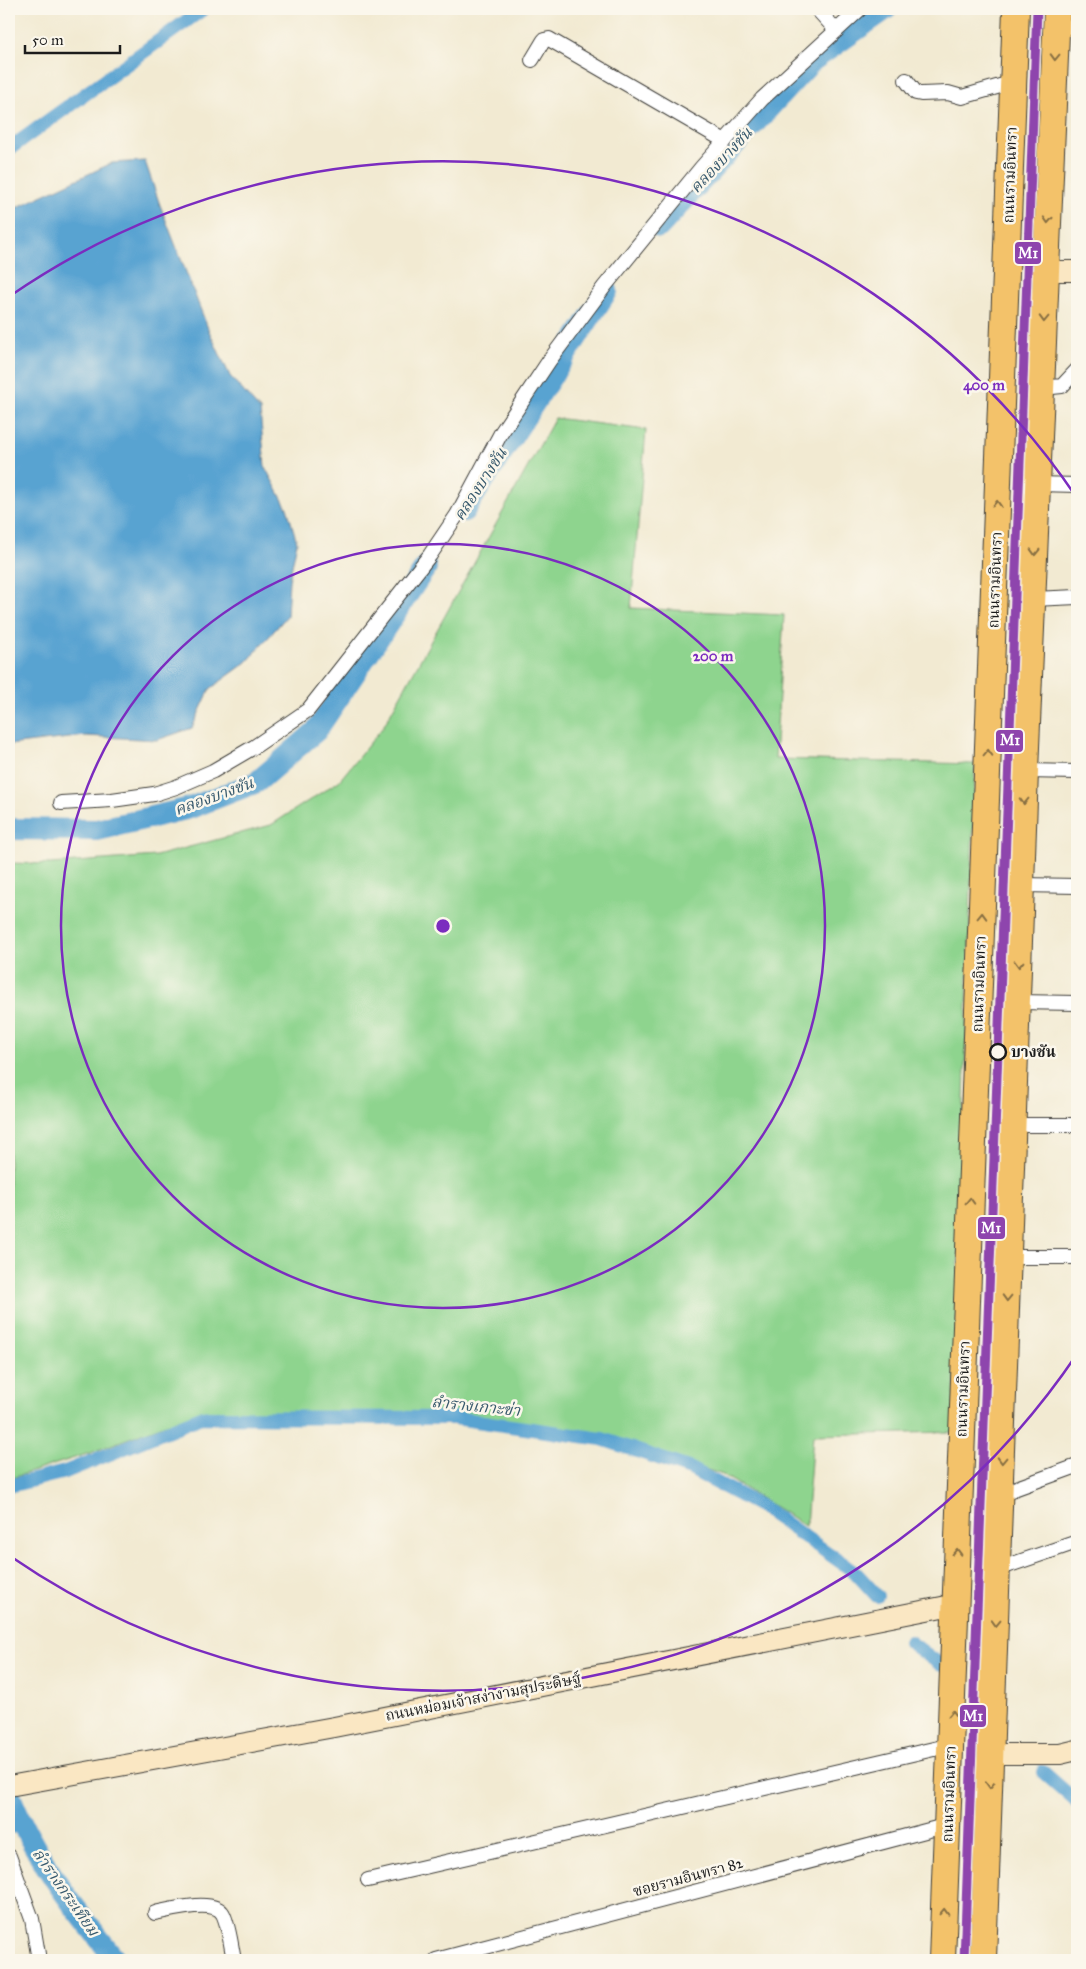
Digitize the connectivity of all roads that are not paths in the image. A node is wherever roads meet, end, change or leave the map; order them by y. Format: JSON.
{"nodes":[{"id":1,"x":817,"y":9,"type":"edge"},
{"id":2,"x":860,"y":9,"type":"edge"},
{"id":3,"x":1016,"y":9,"type":"edge"},
{"id":4,"x":1063,"y":21,"type":"edge"},
{"id":5,"x":836,"y":30,"type":"junction"},
{"id":6,"x":532,"y":60,"type":"dead end"},
{"id":7,"x":906,"y":80,"type":"dead end"},
{"id":8,"x":1014,"y":82,"type":"junction"},
{"id":9,"x":725,"y":141,"type":"junction"},
{"id":10,"x":1046,"y":271,"type":"junction"},
{"id":11,"x":1077,"y":271,"type":"edge"},
{"id":12,"x":1077,"y":370,"type":"edge"},
{"id":13,"x":1042,"y":388,"type":"junction"},
{"id":14,"x":1037,"y":484,"type":"junction"},
{"id":15,"x":1077,"y":485,"type":"edge"},
{"id":16,"x":1077,"y":597,"type":"edge"},
{"id":17,"x":1033,"y":599,"type":"junction"},
{"id":18,"x":1026,"y":771,"type":"junction"},
{"id":19,"x":1077,"y":772,"type":"edge"},
{"id":20,"x":61,"y":804,"type":"dead end"},
{"id":21,"x":1022,"y":885,"type":"junction"},
{"id":22,"x":1077,"y":886,"type":"edge"},
{"id":23,"x":1017,"y":1002,"type":"junction"},
{"id":24,"x":1077,"y":1003,"type":"edge"},
{"id":25,"x":1013,"y":1124,"type":"junction"},
{"id":26,"x":1077,"y":1125,"type":"edge"},
{"id":27,"x":1077,"y":1257,"type":"edge"},
{"id":28,"x":968,"y":1259,"type":"junction"},
{"id":29,"x":1008,"y":1259,"type":"junction"},
{"id":30,"x":1077,"y":1466,"type":"edge"},
{"id":31,"x":1000,"y":1494,"type":"junction"},
{"id":32,"x":1077,"y":1542,"type":"edge"},
{"id":33,"x":998,"y":1569,"type":"junction"},
{"id":34,"x":956,"y":1604,"type":"junction"},
{"id":35,"x":951,"y":1745,"type":"junction"},
{"id":36,"x":1077,"y":1750,"type":"edge"},
{"id":37,"x":991,"y":1754,"type":"junction"},
{"id":38,"x":17,"y":1784,"type":"edge"},
{"id":39,"x":948,"y":1825,"type":"junction"},
{"id":40,"x":9,"y":1856,"type":"edge"},
{"id":41,"x":368,"y":1880,"type":"dead end"},
{"id":42,"x":154,"y":1913,"type":"dead end"},
{"id":43,"x":39,"y":1960,"type":"edge"},
{"id":44,"x":234,"y":1960,"type":"edge"},
{"id":45,"x":436,"y":1960,"type":"edge"},
{"id":46,"x":942,"y":1960,"type":"edge"},
{"id":47,"x":984,"y":1960,"type":"edge"}],
"edges":[{"from":1,"to":5,"type":"street"},
{"from":2,"to":5,"type":"street"},
{"from":3,"to":8,"type":"highway","name":"ถนนรามอินทรา"},
{"from":4,"to":10,"type":"highway","one_way":true},
{"from":5,"to":9,"type":"street"},
{"from":6,"to":9,"type":"street"},
{"from":7,"to":8,"type":"street"},
{"from":28,"to":8,"type":"highway","name":"ถนนรามอินทรา","one_way":true},
{"from":9,"to":20,"type":"street"},
{"from":10,"to":11,"type":"street"},
{"from":10,"to":13,"type":"highway","one_way":true},
{"from":12,"to":13,"type":"street"},
{"from":13,"to":14,"type":"highway"},
{"from":14,"to":15,"type":"street"},
{"from":14,"to":17,"type":"highway","one_way":true},
{"from":16,"to":17,"type":"street"},
{"from":17,"to":18,"type":"highway"},
{"from":18,"to":19,"type":"street"},
{"from":18,"to":21,"type":"highway","one_way":true},
{"from":21,"to":22,"type":"street"},
{"from":21,"to":23,"type":"highway","one_way":true},
{"from":23,"to":24,"type":"street"},
{"from":23,"to":25,"type":"highway"},
{"from":25,"to":26,"type":"street"},
{"from":25,"to":29,"type":"highway"},
{"from":27,"to":29,"type":"street"},
{"from":28,"to":29,"type":"highway"},
{"from":34,"to":28,"type":"highway","name":"ถนนรามอินทรา","one_way":true},
{"from":29,"to":31,"type":"highway","one_way":true},
{"from":30,"to":31,"type":"street"},
{"from":31,"to":33,"type":"highway"},
{"from":32,"to":33,"type":"street"},
{"from":33,"to":37,"type":"highway","one_way":true},
{"from":35,"to":34,"type":"highway","name":"ถนนรามอินทรา","one_way":true},
{"from":34,"to":38,"type":"street","name":"ถนนหม่อมเจ้าสง่างามสุประดิษฐ์"},
{"from":35,"to":39,"type":"highway","name":"ถนนรามอินทรา"},
{"from":35,"to":41,"type":"street"},
{"from":36,"to":37,"type":"street"},
{"from":37,"to":47,"type":"highway","one_way":true},
{"from":39,"to":45,"type":"street","name":"ซอยรามอินทรา 82"},
{"from":46,"to":39,"type":"highway","name":"ถนนรามอินทรา","one_way":true},
{"from":40,"to":43,"type":"street"},
{"from":42,"to":44,"type":"street"}]}
